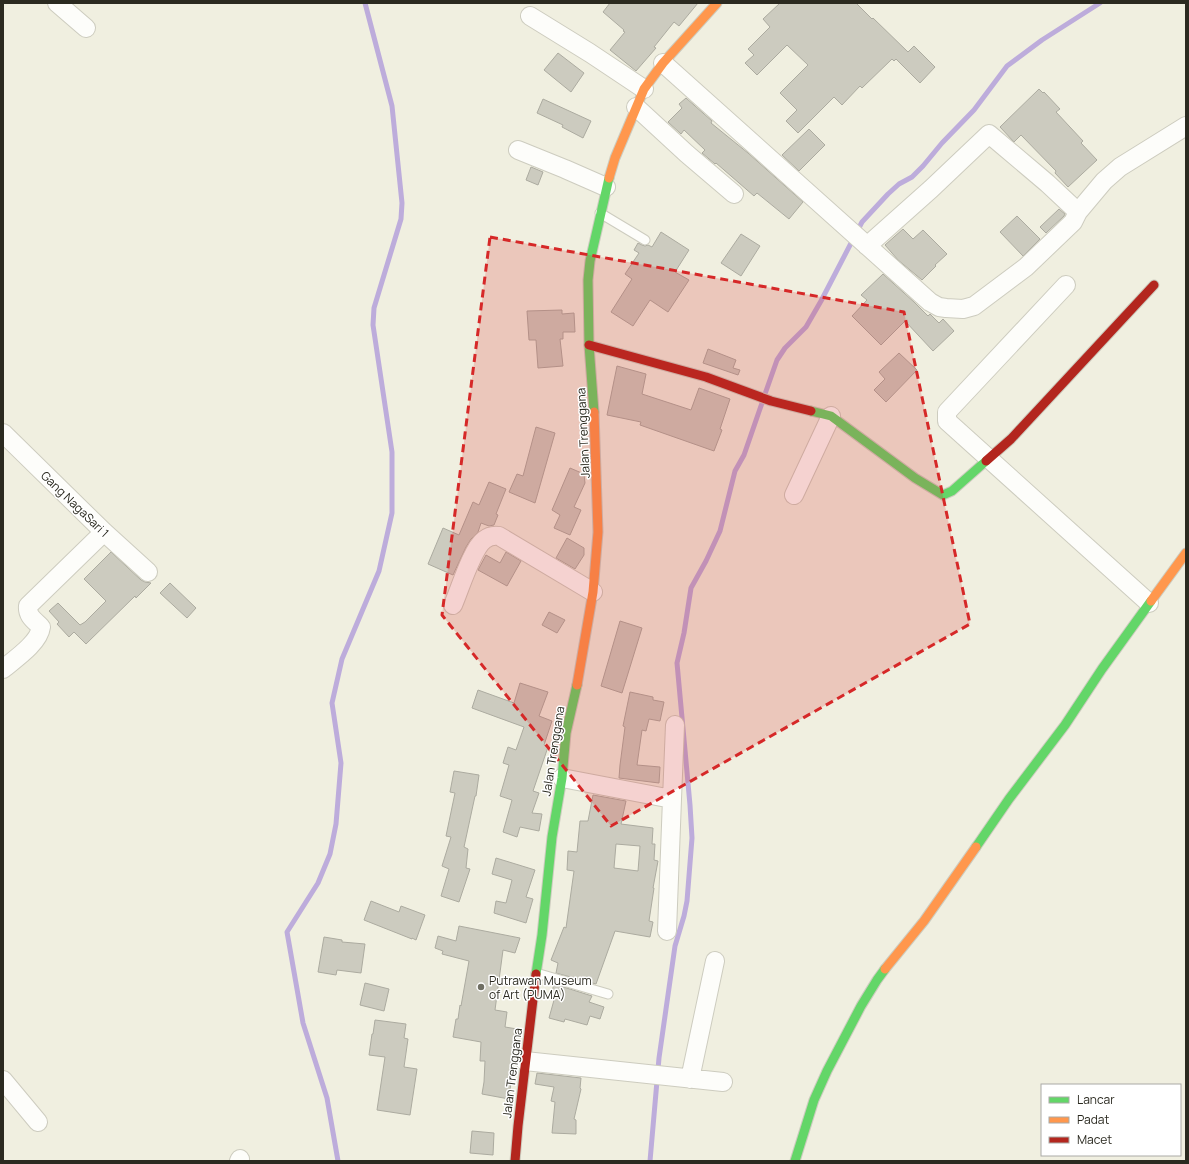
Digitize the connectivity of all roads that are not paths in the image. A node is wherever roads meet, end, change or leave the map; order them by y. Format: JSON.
{"nodes":[{"id":1,"x":57,"y":3,"type":"edge"},
{"id":2,"x":717,"y":3,"type":"edge"},
{"id":3,"x":530,"y":16,"type":"dead end"},
{"id":4,"x":86,"y":28,"type":"dead end"},
{"id":5,"x":663,"y":63,"type":"junction"},
{"id":6,"x":644,"y":89,"type":"junction"},
{"id":7,"x":636,"y":107,"type":"junction"},
{"id":8,"x":1186,"y":126,"type":"edge"},
{"id":9,"x":518,"y":150,"type":"dead end"},
{"id":10,"x":606,"y":187,"type":"junction"},
{"id":11,"x":734,"y":194,"type":"dead end"},
{"id":12,"x":1078,"y":212,"type":"junction"},
{"id":13,"x":600,"y":213,"type":"junction"},
{"id":14,"x":645,"y":240,"type":"dead end"},
{"id":15,"x":867,"y":246,"type":"junction"},
{"id":16,"x":1066,"y":285,"type":"dead end"},
{"id":17,"x":1154,"y":285,"type":"dead end"},
{"id":18,"x":589,"y":345,"type":"junction"},
{"id":19,"x":831,"y":416,"type":"junction"},
{"id":20,"x":3,"y":433,"type":"edge"},
{"id":21,"x":989,"y":458,"type":"junction"},
{"id":22,"x":794,"y":495,"type":"dead end"},
{"id":23,"x":104,"y":532,"type":"junction"},
{"id":24,"x":1186,"y":552,"type":"edge"},
{"id":25,"x":148,"y":572,"type":"dead end"},
{"id":26,"x":593,"y":592,"type":"junction"},
{"id":27,"x":1149,"y":604,"type":"junction"},
{"id":28,"x":453,"y":605,"type":"dead end"},
{"id":29,"x":3,"y":669,"type":"edge"},
{"id":30,"x":675,"y":725,"type":"dead end"},
{"id":31,"x":562,"y":778,"type":"junction"},
{"id":32,"x":672,"y":799,"type":"junction"},
{"id":33,"x":668,"y":931,"type":"dead end"},
{"id":34,"x":716,"y":961,"type":"dead end"},
{"id":35,"x":536,"y":973,"type":"junction"},
{"id":36,"x":608,"y":994,"type":"dead end"},
{"id":37,"x":525,"y":1061,"type":"junction"},
{"id":38,"x":690,"y":1079,"type":"junction"},
{"id":39,"x":3,"y":1080,"type":"edge"},
{"id":40,"x":723,"y":1082,"type":"dead end"},
{"id":41,"x":38,"y":1122,"type":"dead end"},
{"id":42,"x":515,"y":1161,"type":"edge"},
{"id":43,"x":795,"y":1161,"type":"edge"}],
"edges":[{"from":1,"to":4,"type":"street"},
{"from":2,"to":5,"type":"street","name":"Jalan Trenggana"},
{"from":3,"to":6,"type":"street"},
{"from":5,"to":6,"type":"street","name":"Jalan Trenggana"},
{"from":5,"to":15,"type":"street"},
{"from":6,"to":7,"type":"street","name":"Jalan Trenggana"},
{"from":7,"to":10,"type":"street","name":"Jalan Trenggana"},
{"from":7,"to":11,"type":"street"},
{"from":8,"to":12,"type":"street"},
{"from":9,"to":10,"type":"street"},
{"from":10,"to":13,"type":"street","name":"Jalan Trenggana"},
{"from":12,"to":15,"type":"street"},
{"from":12,"to":15,"type":"street"},
{"from":13,"to":14,"type":"lane"},
{"from":13,"to":18,"type":"street","name":"Jalan Trenggana"},
{"from":16,"to":21,"type":"street"},
{"from":17,"to":21,"type":"street"},
{"from":18,"to":19,"type":"street"},
{"from":18,"to":26,"type":"street","name":"Jalan Trenggana"},
{"from":19,"to":21,"type":"street"},
{"from":19,"to":22,"type":"street"},
{"from":20,"to":23,"type":"street","name":"Gang NagaSari 1"},
{"from":21,"to":27,"type":"street"},
{"from":23,"to":25,"type":"street","name":"Gang NagaSari 1"},
{"from":23,"to":29,"type":"street"},
{"from":24,"to":27,"type":"street"},
{"from":26,"to":28,"type":"street"},
{"from":26,"to":31,"type":"street","name":"Jalan Trenggana"},
{"from":27,"to":43,"type":"street"},
{"from":30,"to":32,"type":"street"},
{"from":31,"to":32,"type":"street"},
{"from":31,"to":35,"type":"street","name":"Jalan Trenggana"},
{"from":32,"to":33,"type":"street"},
{"from":34,"to":38,"type":"street"},
{"from":35,"to":36,"type":"lane"},
{"from":35,"to":37,"type":"street","name":"Jalan Trenggana"},
{"from":37,"to":38,"type":"street"},
{"from":37,"to":42,"type":"street","name":"Jalan Trenggana"},
{"from":38,"to":40,"type":"street"},
{"from":39,"to":41,"type":"street"}]}
